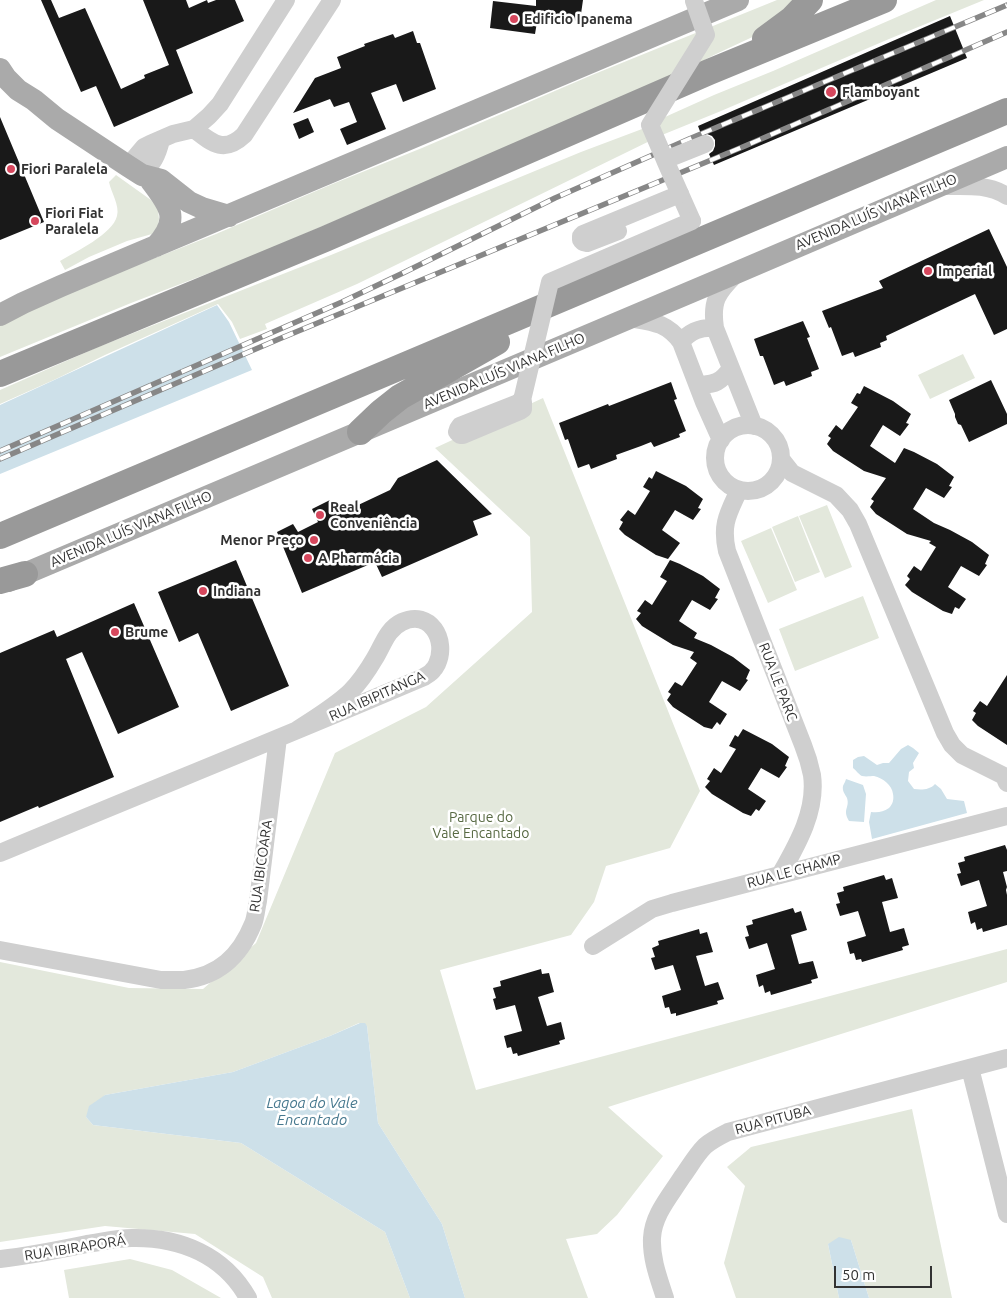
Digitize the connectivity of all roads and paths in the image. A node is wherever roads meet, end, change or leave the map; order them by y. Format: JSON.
{"nodes":[{"id":1,"x":286,"y":0,"type":"edge"},
{"id":2,"x":332,"y":0,"type":"edge"},
{"id":3,"x":738,"y":0,"type":"edge"},
{"id":4,"x":810,"y":0,"type":"edge"},
{"id":5,"x":884,"y":0,"type":"edge"},
{"id":6,"x":694,"y":1,"type":"edge"},
{"id":7,"x":0,"y":69,"type":"edge"},
{"id":8,"x":710,"y":72,"type":"junction"},
{"id":9,"x":1007,"y":111,"type":"edge"},
{"id":10,"x":194,"y":130,"type":"junction"},
{"id":11,"x":705,"y":144,"type":"dead end"},
{"id":12,"x":1007,"y":157,"type":"edge"},
{"id":13,"x":665,"y":160,"type":"junction"},
{"id":14,"x":139,"y":173,"type":"junction"},
{"id":15,"x":935,"y":187,"type":"junction"},
{"id":16,"x":680,"y":194,"type":"junction"},
{"id":17,"x":1007,"y":196,"type":"edge"},
{"id":18,"x":229,"y":216,"type":"junction"},
{"id":19,"x":618,"y":231,"type":"dead end"},
{"id":20,"x":156,"y":246,"type":"junction"},
{"id":21,"x":738,"y":272,"type":"junction"},
{"id":22,"x":607,"y":279,"type":"junction"},
{"id":23,"x":0,"y":314,"type":"edge"},
{"id":24,"x":628,"y":318,"type":"junction"},
{"id":25,"x":715,"y":328,"type":"junction"},
{"id":26,"x":680,"y":342,"type":"junction"},
{"id":27,"x":732,"y":368,"type":"junction"},
{"id":28,"x":0,"y":374,"type":"edge"},
{"id":29,"x":698,"y":384,"type":"junction"},
{"id":30,"x":523,"y":402,"type":"dead end"},
{"id":31,"x":754,"y":426,"type":"junction"},
{"id":32,"x":360,"y":432,"type":"junction"},
{"id":33,"x":721,"y":440,"type":"junction"},
{"id":34,"x":782,"y":459,"type":"junction"},
{"id":35,"x":739,"y":490,"type":"junction"},
{"id":36,"x":0,"y":536,"type":"edge"},
{"id":37,"x":25,"y":574,"type":"joint"},
{"id":38,"x":0,"y":583,"type":"edge"},
{"id":39,"x":297,"y":730,"type":"junction"},
{"id":40,"x":278,"y":738,"type":"junction"},
{"id":41,"x":1006,"y":779,"type":"edge"},
{"id":42,"x":1006,"y":814,"type":"edge"},
{"id":43,"x":0,"y":853,"type":"edge"},
{"id":44,"x":780,"y":875,"type":"junction"},
{"id":45,"x":593,"y":946,"type":"dead end"},
{"id":46,"x":0,"y":950,"type":"edge"},
{"id":47,"x":1007,"y":1058,"type":"edge"},
{"id":48,"x":970,"y":1068,"type":"junction"},
{"id":49,"x":1007,"y":1214,"type":"edge"},
{"id":50,"x":0,"y":1258,"type":"edge"},
{"id":51,"x":248,"y":1298,"type":"edge"},
{"id":52,"x":665,"y":1298,"type":"edge"}],
"edges":[{"from":1,"to":10,"type":"street"},
{"from":2,"to":10,"type":"street"},
{"from":3,"to":18,"type":"main road"},
{"from":4,"to":8,"type":"highway"},
{"from":5,"to":8,"type":"highway"},
{"from":6,"to":13,"type":"street","bridge":true},
{"from":7,"to":14,"type":"main road"},
{"from":8,"to":28,"type":"highway"},
{"from":9,"to":22,"type":"highway"},
{"from":10,"to":14,"type":"street"},
{"from":11,"to":13,"type":"street","bridge":true},
{"from":12,"to":15,"type":"main road","name":"AVENIDA LUÍS VIANA FILHO"},
{"from":13,"to":16,"type":"street","bridge":true},
{"from":14,"to":18,"type":"main road"},
{"from":14,"to":20,"type":"main road"},
{"from":15,"to":17,"type":"street"},
{"from":15,"to":21,"type":"main road","name":"AVENIDA LUÍS VIANA FILHO"},
{"from":16,"to":19,"type":"street","bridge":true},
{"from":16,"to":30,"type":"street","bridge":true},
{"from":18,"to":20,"type":"main road"},
{"from":20,"to":23,"type":"main road"},
{"from":21,"to":24,"type":"main road","name":"AVENIDA LUÍS VIANA FILHO"},
{"from":21,"to":25,"type":"street"},
{"from":22,"to":32,"type":"highway"},
{"from":22,"to":36,"type":"highway"},
{"from":24,"to":26,"type":"street"},
{"from":24,"to":32,"type":"main road","name":"AVENIDA LUÍS VIANA FILHO"},
{"from":25,"to":26,"type":"street"},
{"from":25,"to":27,"type":"street"},
{"from":26,"to":29,"type":"street"},
{"from":27,"to":29,"type":"street"},
{"from":27,"to":31,"type":"street"},
{"from":29,"to":33,"type":"street"},
{"from":31,"to":33,"type":"street"},
{"from":31,"to":34,"type":"street"},
{"from":32,"to":37,"type":"main road","name":"AVENIDA LUÍS VIANA FILHO"},
{"from":33,"to":35,"type":"street"},
{"from":34,"to":35,"type":"street"},
{"from":34,"to":41,"type":"street"},
{"from":35,"to":44,"type":"street","name":"RUA LE PARC"},
{"from":37,"to":38,"type":"highway"},
{"from":39,"to":39,"type":"street","name":"RUA IBIPITANGA"},
{"from":39,"to":40,"type":"street","name":"RUA IBIPITANGA"},
{"from":40,"to":43,"type":"street","name":"RUA IBIPITANGA"},
{"from":40,"to":46,"type":"street","name":"RUA IBICOARA"},
{"from":42,"to":44,"type":"street","name":"RUA LE CHAMP"},
{"from":44,"to":45,"type":"street","name":"RUA LE CHAMP"},
{"from":47,"to":48,"type":"street","name":"RUA PITUBA"},
{"from":48,"to":49,"type":"street"},
{"from":48,"to":52,"type":"street","name":"RUA PITUBA"},
{"from":50,"to":51,"type":"street","name":"RUA IBIRAPORÁ"}]}
